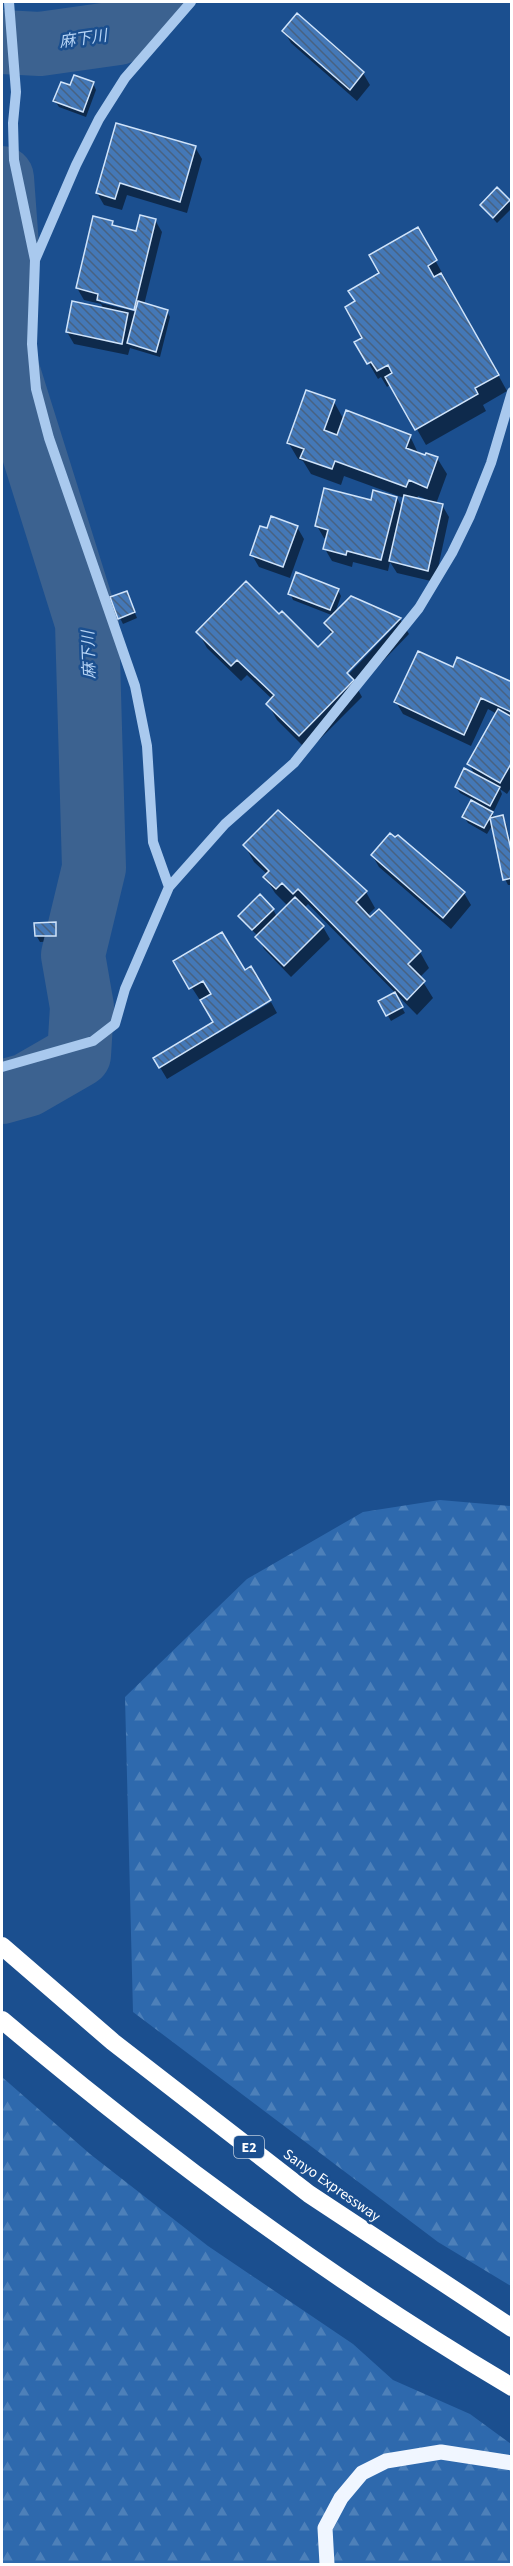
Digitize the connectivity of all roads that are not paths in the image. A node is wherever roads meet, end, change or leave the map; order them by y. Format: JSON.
{"nodes":[{"id":1,"x":9,"y":2,"type":"edge"},
{"id":2,"x":191,"y":2,"type":"edge"},
{"id":3,"x":35,"y":260,"type":"junction"},
{"id":4,"x":512,"y":392,"type":"edge"},
{"id":5,"x":169,"y":887,"type":"junction"},
{"id":6,"x":2,"y":1066,"type":"edge"},
{"id":7,"x":2,"y":1946,"type":"edge"},
{"id":8,"x":2,"y":2020,"type":"edge"},
{"id":9,"x":512,"y":2328,"type":"edge"},
{"id":10,"x":512,"y":2387,"type":"edge"},
{"id":11,"x":512,"y":2463,"type":"edge"},
{"id":12,"x":327,"y":2565,"type":"edge"}],
"edges":[{"from":1,"to":3,"type":"street"},
{"from":2,"to":3,"type":"street"},
{"from":3,"to":5,"type":"street"},
{"from":4,"to":5,"type":"street"},
{"from":5,"to":6,"type":"street"},
{"from":7,"to":9,"type":"highway","name":"Sanyo Expressway","number":"E2"},
{"from":8,"to":10,"type":"highway"},
{"from":11,"to":12,"type":"main road"}]}
